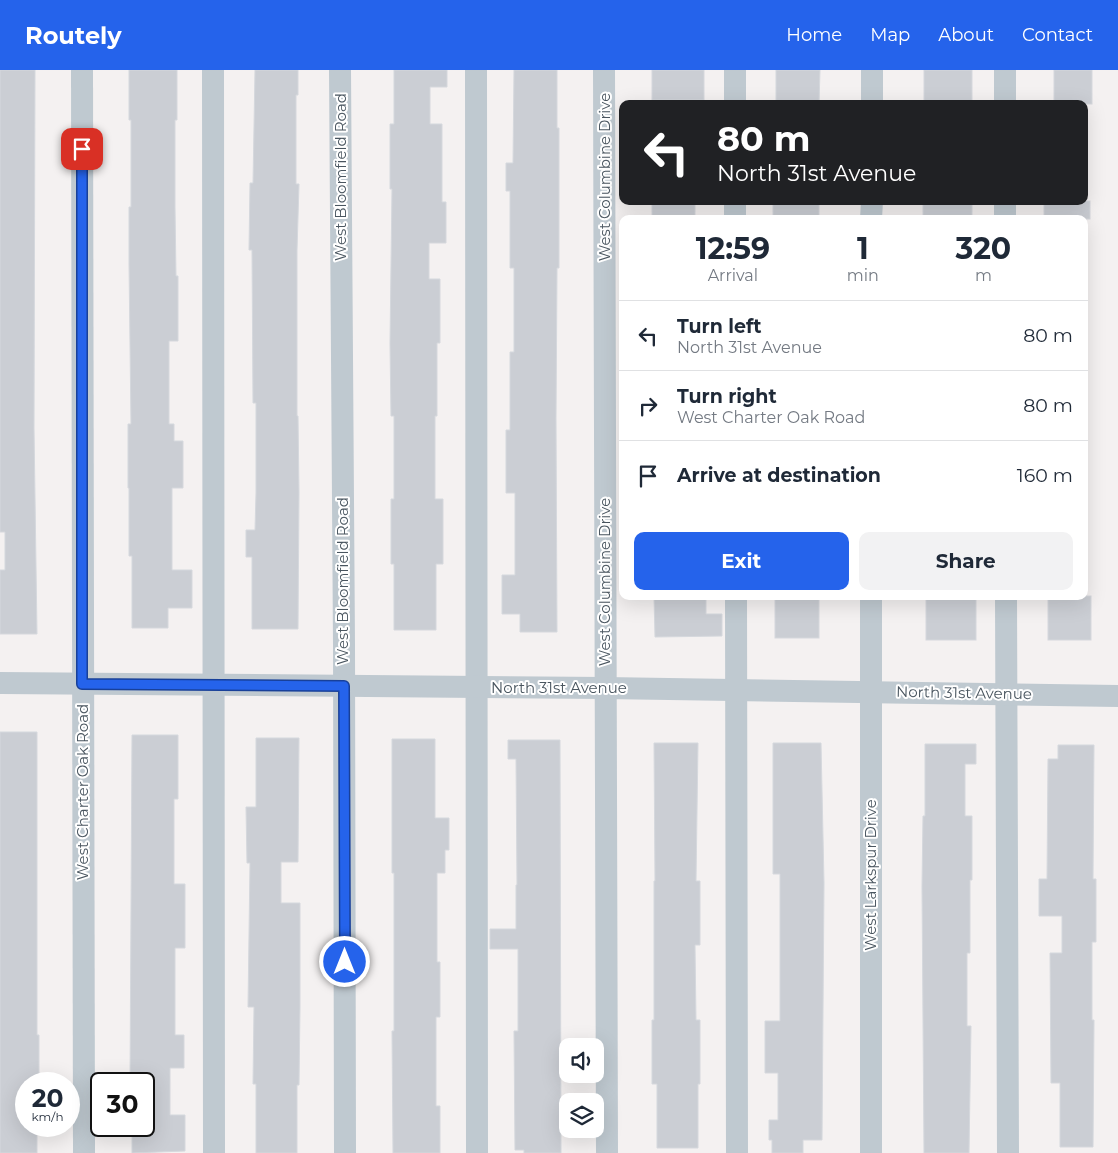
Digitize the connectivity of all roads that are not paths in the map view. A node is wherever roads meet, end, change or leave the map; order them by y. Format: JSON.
{"nodes":[{"id":1,"x":82,"y":70,"type":"edge"},
{"id":2,"x":213,"y":70,"type":"edge"},
{"id":3,"x":340,"y":70,"type":"edge"},
{"id":4,"x":476,"y":70,"type":"edge"},
{"id":5,"x":604,"y":70,"type":"edge"},
{"id":6,"x":735,"y":70,"type":"edge"},
{"id":7,"x":872,"y":70,"type":"edge"},
{"id":8,"x":1005,"y":70,"type":"edge"},
{"id":9,"x":735,"y":100,"type":"edge"},
{"id":10,"x":872,"y":100,"type":"edge"},
{"id":11,"x":1005,"y":100,"type":"edge"},
{"id":12,"x":736,"y":600,"type":"edge"},
{"id":13,"x":871,"y":600,"type":"edge"},
{"id":14,"x":1006,"y":600,"type":"edge"},
{"id":15,"x":0,"y":683,"type":"edge"},
{"id":16,"x":82,"y":684,"type":"junction"},
{"id":17,"x":214,"y":686,"type":"junction"},
{"id":18,"x":344,"y":686,"type":"junction"},
{"id":19,"x":475,"y":687,"type":"junction"},
{"id":20,"x":605,"y":688,"type":"junction"},
{"id":21,"x":736,"y":690,"type":"junction"},
{"id":22,"x":871,"y":692,"type":"junction"},
{"id":23,"x":1006,"y":694,"type":"junction"},
{"id":24,"x":1118,"y":696,"type":"edge"},
{"id":25,"x":84,"y":1153,"type":"edge"},
{"id":26,"x":214,"y":1153,"type":"edge"},
{"id":27,"x":345,"y":1153,"type":"edge"},
{"id":28,"x":477,"y":1153,"type":"edge"},
{"id":29,"x":607,"y":1153,"type":"edge"},
{"id":30,"x":737,"y":1153,"type":"edge"},
{"id":31,"x":871,"y":1153,"type":"edge"},
{"id":32,"x":1008,"y":1153,"type":"edge"}],
"edges":[{"from":1,"to":16,"type":"street","name":"West Charter Oak Road"},
{"from":2,"to":17,"type":"street"},
{"from":3,"to":18,"type":"street","name":"West Bloomfield Road"},
{"from":4,"to":19,"type":"street"},
{"from":5,"to":20,"type":"street","name":"West Columbine Drive"},
{"from":6,"to":9,"type":"street"},
{"from":7,"to":10,"type":"street"},
{"from":8,"to":11,"type":"street"},
{"from":12,"to":21,"type":"street"},
{"from":13,"to":22,"type":"street","name":"West Larkspur Drive"},
{"from":14,"to":23,"type":"street"},
{"from":15,"to":16,"type":"street","name":"North 31st Avenue"},
{"from":16,"to":17,"type":"street","name":"North 31st Avenue"},
{"from":16,"to":25,"type":"street","name":"West Charter Oak Road"},
{"from":17,"to":18,"type":"street","name":"North 31st Avenue"},
{"from":17,"to":26,"type":"street"},
{"from":18,"to":19,"type":"street","name":"North 31st Avenue"},
{"from":18,"to":27,"type":"street","name":"West Bloomfield Road"},
{"from":19,"to":20,"type":"street","name":"North 31st Avenue"},
{"from":19,"to":28,"type":"street"},
{"from":20,"to":21,"type":"street","name":"North 31st Avenue"},
{"from":20,"to":29,"type":"street","name":"West Columbine Drive"},
{"from":21,"to":22,"type":"street","name":"North 31st Avenue"},
{"from":21,"to":30,"type":"street"},
{"from":22,"to":23,"type":"street","name":"North 31st Avenue"},
{"from":22,"to":31,"type":"street","name":"West Larkspur Drive"},
{"from":23,"to":24,"type":"street","name":"North 31st Avenue"},
{"from":23,"to":32,"type":"street"}]}
